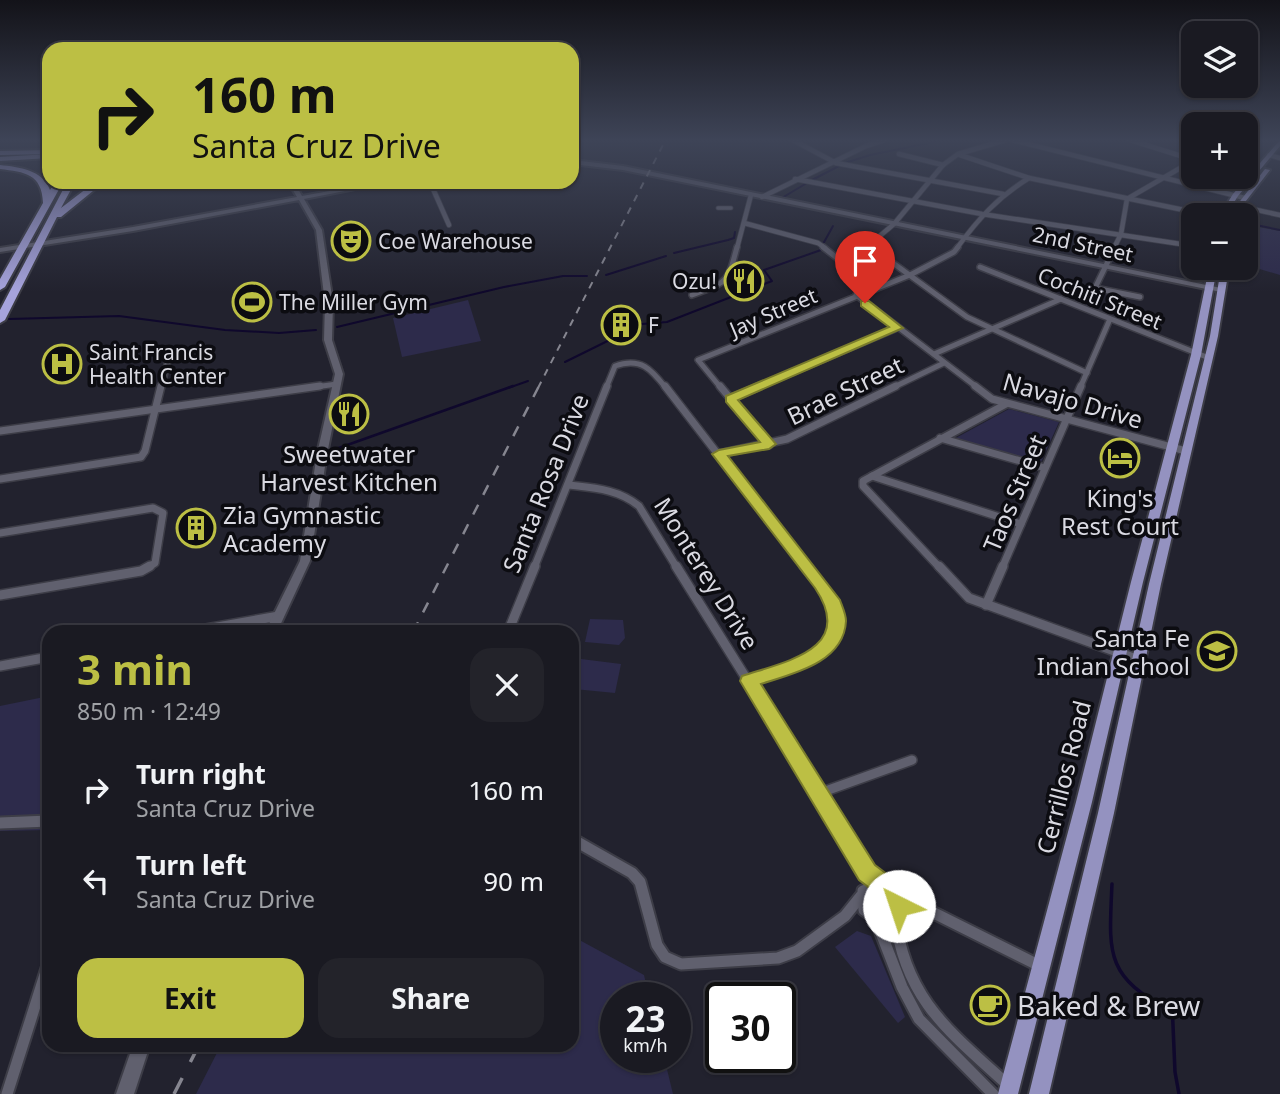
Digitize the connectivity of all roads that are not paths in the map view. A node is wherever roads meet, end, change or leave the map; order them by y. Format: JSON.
{"nodes":[{"id":1,"x":48,"y":190,"type":"edge"},
{"id":2,"x":55,"y":190,"type":"edge"},
{"id":3,"x":67,"y":190,"type":"edge"},
{"id":4,"x":89,"y":190,"type":"edge"},
{"id":5,"x":295,"y":190,"type":"edge"},
{"id":6,"x":346,"y":190,"type":"edge"},
{"id":7,"x":434,"y":190,"type":"edge"},
{"id":8,"x":728,"y":190,"type":"edge"},
{"id":9,"x":775,"y":190,"type":"edge"},
{"id":10,"x":853,"y":190,"type":"edge"},
{"id":11,"x":920,"y":190,"type":"edge"},
{"id":12,"x":982,"y":190,"type":"edge"},
{"id":13,"x":1009,"y":190,"type":"edge"},
{"id":14,"x":1085,"y":190,"type":"edge"},
{"id":15,"x":1142,"y":190,"type":"edge"},
{"id":16,"x":1214,"y":190,"type":"edge"},
{"id":17,"x":1239,"y":190,"type":"edge"},
{"id":18,"x":1251,"y":190,"type":"edge"},
{"id":19,"x":1003,"y":194,"type":"junction"},
{"id":20,"x":751,"y":195,"type":"junction"},
{"id":21,"x":1235,"y":195,"type":"junction"},
{"id":22,"x":762,"y":197,"type":"junction"},
{"id":23,"x":1245,"y":198,"type":"junction"},
{"id":24,"x":300,"y":199,"type":"junction"},
{"id":25,"x":1127,"y":199,"type":"junction"},
{"id":26,"x":911,"y":201,"type":"junction"},
{"id":27,"x":1231,"y":203,"type":"edge"},
{"id":28,"x":1241,"y":203,"type":"edge"},
{"id":29,"x":46,"y":207,"type":"junction"},
{"id":30,"x":718,"y":208,"type":"dead end"},
{"id":31,"x":731,"y":208,"type":"dead end"},
{"id":32,"x":1181,"y":210,"type":"edge"},
{"id":33,"x":1258,"y":210,"type":"edge"},
{"id":34,"x":982,"y":214,"type":"junction"},
{"id":35,"x":1280,"y":215,"type":"edge"},
{"id":36,"x":744,"y":223,"type":"junction"},
{"id":37,"x":894,"y":224,"type":"junction"},
{"id":38,"x":449,"y":225,"type":"dead end"},
{"id":39,"x":48,"y":227,"type":"junction"},
{"id":40,"x":1121,"y":234,"type":"junction"},
{"id":41,"x":967,"y":238,"type":"junction"},
{"id":42,"x":1181,"y":244,"type":"edge"},
{"id":43,"x":38,"y":245,"type":"junction"},
{"id":44,"x":24,"y":247,"type":"junction"},
{"id":45,"x":0,"y":250,"type":"edge"},
{"id":46,"x":980,"y":267,"type":"dead end"},
{"id":47,"x":1105,"y":267,"type":"junction"},
{"id":48,"x":910,"y":275,"type":"junction"},
{"id":49,"x":1215,"y":280,"type":"edge"},
{"id":50,"x":1219,"y":280,"type":"edge"},
{"id":51,"x":0,"y":287,"type":"edge"},
{"id":52,"x":876,"y":288,"type":"junction"},
{"id":53,"x":1216,"y":289,"type":"junction"},
{"id":54,"x":692,"y":295,"type":"dead end"},
{"id":55,"x":856,"y":295,"type":"junction"},
{"id":56,"x":1140,"y":297,"type":"dead end"},
{"id":57,"x":1061,"y":299,"type":"junction"},
{"id":58,"x":1110,"y":319,"type":"junction"},
{"id":59,"x":0,"y":320,"type":"edge"},
{"id":60,"x":897,"y":328,"type":"junction"},
{"id":61,"x":993,"y":330,"type":"junction"},
{"id":62,"x":170,"y":353,"type":"dead end"},
{"id":63,"x":933,"y":355,"type":"junction"},
{"id":64,"x":1203,"y":356,"type":"junction"},
{"id":65,"x":944,"y":363,"type":"junction"},
{"id":66,"x":1087,"y":373,"type":"junction"},
{"id":67,"x":337,"y":384,"type":"junction"},
{"id":68,"x":730,"y":399,"type":"junction"},
{"id":69,"x":1006,"y":404,"type":"junction"},
{"id":70,"x":156,"y":409,"type":"junction"},
{"id":71,"x":1066,"y":419,"type":"junction"},
{"id":72,"x":0,"y":431,"type":"edge"},
{"id":73,"x":940,"y":438,"type":"junction"},
{"id":74,"x":769,"y":444,"type":"junction"},
{"id":75,"x":1171,"y":447,"type":"junction"},
{"id":76,"x":1186,"y":451,"type":"junction"},
{"id":77,"x":719,"y":454,"type":"junction"},
{"id":78,"x":1045,"y":468,"type":"junction"},
{"id":79,"x":872,"y":476,"type":"junction"},
{"id":80,"x":0,"y":479,"type":"edge"},
{"id":81,"x":568,"y":485,"type":"junction"},
{"id":82,"x":1021,"y":524,"type":"junction"},
{"id":83,"x":0,"y":533,"type":"edge"},
{"id":84,"x":0,"y":595,"type":"edge"},
{"id":85,"x":986,"y":605,"type":"junction"},
{"id":86,"x":279,"y":616,"type":"junction"},
{"id":87,"x":228,"y":625,"type":"edge"},
{"id":88,"x":274,"y":625,"type":"edge"},
{"id":89,"x":511,"y":625,"type":"edge"},
{"id":90,"x":1121,"y":653,"type":"junction"},
{"id":91,"x":42,"y":658,"type":"edge"},
{"id":92,"x":1139,"y":660,"type":"junction"},
{"id":93,"x":0,"y":666,"type":"edge"},
{"id":94,"x":749,"y":681,"type":"junction"},
{"id":95,"x":912,"y":760,"type":"dead end"},
{"id":96,"x":820,"y":793,"type":"junction"},
{"id":97,"x":42,"y":821,"type":"edge"},
{"id":98,"x":0,"y":823,"type":"edge"},
{"id":99,"x":579,"y":843,"type":"edge"},
{"id":100,"x":867,"y":872,"type":"junction"},
{"id":101,"x":888,"y":889,"type":"junction"},
{"id":102,"x":863,"y":892,"type":"junction"},
{"id":103,"x":917,"y":902,"type":"junction"},
{"id":104,"x":897,"y":914,"type":"junction"},
{"id":105,"x":845,"y":916,"type":"junction"},
{"id":106,"x":872,"y":917,"type":"junction"},
{"id":107,"x":1042,"y":967,"type":"junction"},
{"id":108,"x":42,"y":984,"type":"edge"},
{"id":109,"x":139,"y":1052,"type":"edge"},
{"id":110,"x":1006,"y":1092,"type":"edge"},
{"id":111,"x":7,"y":1094,"type":"edge"},
{"id":112,"x":125,"y":1094,"type":"edge"},
{"id":113,"x":1039,"y":1094,"type":"edge"}],
"edges":[{"from":1,"to":29,"type":"highway"},
{"from":2,"to":29,"type":"highway"},
{"from":3,"to":39,"type":"highway"},
{"from":4,"to":39,"type":"highway"},
{"from":5,"to":24,"type":"street"},
{"from":6,"to":24,"type":"street"},
{"from":7,"to":38,"type":"street"},
{"from":8,"to":20,"type":"street","name":"2nd Street"},
{"from":9,"to":22,"type":"street"},
{"from":10,"to":26,"type":"street"},
{"from":11,"to":26,"type":"street"},
{"from":12,"to":19,"type":"street"},
{"from":13,"to":19,"type":"street","name":"Jay Street"},
{"from":14,"to":25,"type":"street"},
{"from":15,"to":25,"type":"street"},
{"from":16,"to":21,"type":"street"},
{"from":17,"to":21,"type":"main road"},
{"from":18,"to":23,"type":"main road"},
{"from":19,"to":34,"type":"street","name":"Jay Street"},
{"from":20,"to":22,"type":"street","name":"2nd Street"},
{"from":20,"to":36,"type":"street"},
{"from":21,"to":23,"type":"street"},
{"from":21,"to":27,"type":"main road"},
{"from":22,"to":37,"type":"street","name":"2nd Street"},
{"from":23,"to":28,"type":"main road"},
{"from":24,"to":43,"type":"street"},
{"from":24,"to":67,"type":"street"},
{"from":25,"to":32,"type":"street"},
{"from":25,"to":40,"type":"street"},
{"from":26,"to":34,"type":"street"},
{"from":26,"to":37,"type":"street"},
{"from":29,"to":44,"type":"highway"},
{"from":30,"to":31,"type":"street"},
{"from":33,"to":35,"type":"street"},
{"from":34,"to":40,"type":"street"},
{"from":34,"to":41,"type":"street","name":"Jay Street"},
{"from":36,"to":52,"type":"street"},
{"from":36,"to":54,"type":"street"},
{"from":37,"to":41,"type":"street","name":"2nd Street"},
{"from":37,"to":48,"type":"street"},
{"from":39,"to":43,"type":"highway"},
{"from":40,"to":42,"type":"street"},
{"from":40,"to":47,"type":"street"},
{"from":41,"to":47,"type":"street","name":"2nd Street"},
{"from":41,"to":48,"type":"street","name":"Jay Street"},
{"from":43,"to":44,"type":"street"},
{"from":43,"to":59,"type":"highway"},
{"from":44,"to":45,"type":"street"},
{"from":44,"to":51,"type":"highway"},
{"from":46,"to":57,"type":"street","name":"Cochiti Street"},
{"from":47,"to":53,"type":"street","name":"2nd Street"},
{"from":47,"to":56,"type":"street"},
{"from":48,"to":52,"type":"street","name":"Jay Street"},
{"from":48,"to":61,"type":"street"},
{"from":49,"to":53,"type":"main road","name":"Cerrillos Road"},
{"from":50,"to":53,"type":"main road","name":"Cerrillos Road"},
{"from":52,"to":55,"type":"street","name":"Jay Street"},
{"from":53,"to":64,"type":"main road","name":"Cerrillos Road"},
{"from":55,"to":60,"type":"street","name":"Navajo Drive"},
{"from":55,"to":68,"type":"street","name":"Jay Street"},
{"from":57,"to":58,"type":"street","name":"Cochiti Street"},
{"from":57,"to":61,"type":"street"},
{"from":58,"to":64,"type":"street","name":"Cochiti Street"},
{"from":58,"to":66,"type":"street","name":"Taos Street"},
{"from":60,"to":63,"type":"street","name":"Navajo Drive"},
{"from":60,"to":68,"type":"street"},
{"from":61,"to":63,"type":"street"},
{"from":61,"to":66,"type":"street"},
{"from":62,"to":70,"type":"street"},
{"from":63,"to":65,"type":"street","name":"Navajo Drive"},
{"from":64,"to":75,"type":"main road","name":"Cerrillos Road"},
{"from":64,"to":76,"type":"main road","name":"Cerrillos Road"},
{"from":65,"to":69,"type":"street","name":"Navajo Drive"},
{"from":65,"to":74,"type":"street","name":"Brae Street"},
{"from":66,"to":71,"type":"street","name":"Taos Street"},
{"from":67,"to":70,"type":"street"},
{"from":67,"to":86,"type":"street"},
{"from":68,"to":74,"type":"street"},
{"from":69,"to":71,"type":"street","name":"Navajo Drive"},
{"from":69,"to":73,"type":"street"},
{"from":70,"to":72,"type":"street"},
{"from":70,"to":80,"type":"street"},
{"from":71,"to":75,"type":"street","name":"Navajo Drive"},
{"from":71,"to":78,"type":"street","name":"Taos Street"},
{"from":73,"to":78,"type":"street"},
{"from":73,"to":79,"type":"street"},
{"from":74,"to":77,"type":"street","name":"Brae Street"},
{"from":75,"to":76,"type":"street","name":"Navajo Drive"},
{"from":75,"to":90,"type":"main road","name":"Cerrillos Road"},
{"from":76,"to":92,"type":"main road","name":"Cerrillos Road"},
{"from":77,"to":81,"type":"street","name":"Santa Rosa Drive"},
{"from":77,"to":94,"type":"street"},
{"from":78,"to":82,"type":"street","name":"Taos Street"},
{"from":79,"to":82,"type":"street"},
{"from":79,"to":85,"type":"street"},
{"from":81,"to":89,"type":"street","name":"Santa Rosa Drive"},
{"from":81,"to":94,"type":"street","name":"Monterey Drive"},
{"from":82,"to":85,"type":"street","name":"Taos Street"},
{"from":83,"to":84,"type":"street"},
{"from":85,"to":90,"type":"street"},
{"from":86,"to":87,"type":"street"},
{"from":86,"to":88,"type":"street"},
{"from":90,"to":92,"type":"street"},
{"from":90,"to":107,"type":"main road","name":"Cerrillos Road"},
{"from":91,"to":93,"type":"street"},
{"from":92,"to":113,"type":"main road","name":"Cerrillos Road"},
{"from":94,"to":96,"type":"street","name":"Monterey Drive"},
{"from":95,"to":96,"type":"street"},
{"from":96,"to":100,"type":"street","name":"Monterey Drive"},
{"from":97,"to":98,"type":"street"},
{"from":99,"to":105,"type":"street"},
{"from":100,"to":101,"type":"street","name":"Monterey Drive"},
{"from":100,"to":102,"type":"street"},
{"from":101,"to":102,"type":"street","name":"Monterey Drive"},
{"from":101,"to":103,"type":"street","name":"Monterey Drive"},
{"from":101,"to":104,"type":"street"},
{"from":102,"to":105,"type":"street"},
{"from":102,"to":106,"type":"street"},
{"from":103,"to":104,"type":"street"},
{"from":103,"to":107,"type":"street","name":"Monterey Drive"},
{"from":104,"to":106,"type":"street"},
{"from":104,"to":110,"type":"street"},
{"from":105,"to":106,"type":"street"},
{"from":106,"to":110,"type":"street"},
{"from":107,"to":110,"type":"main road","name":"Cerrillos Road"},
{"from":108,"to":111,"type":"street"},
{"from":109,"to":112,"type":"street"}]}
